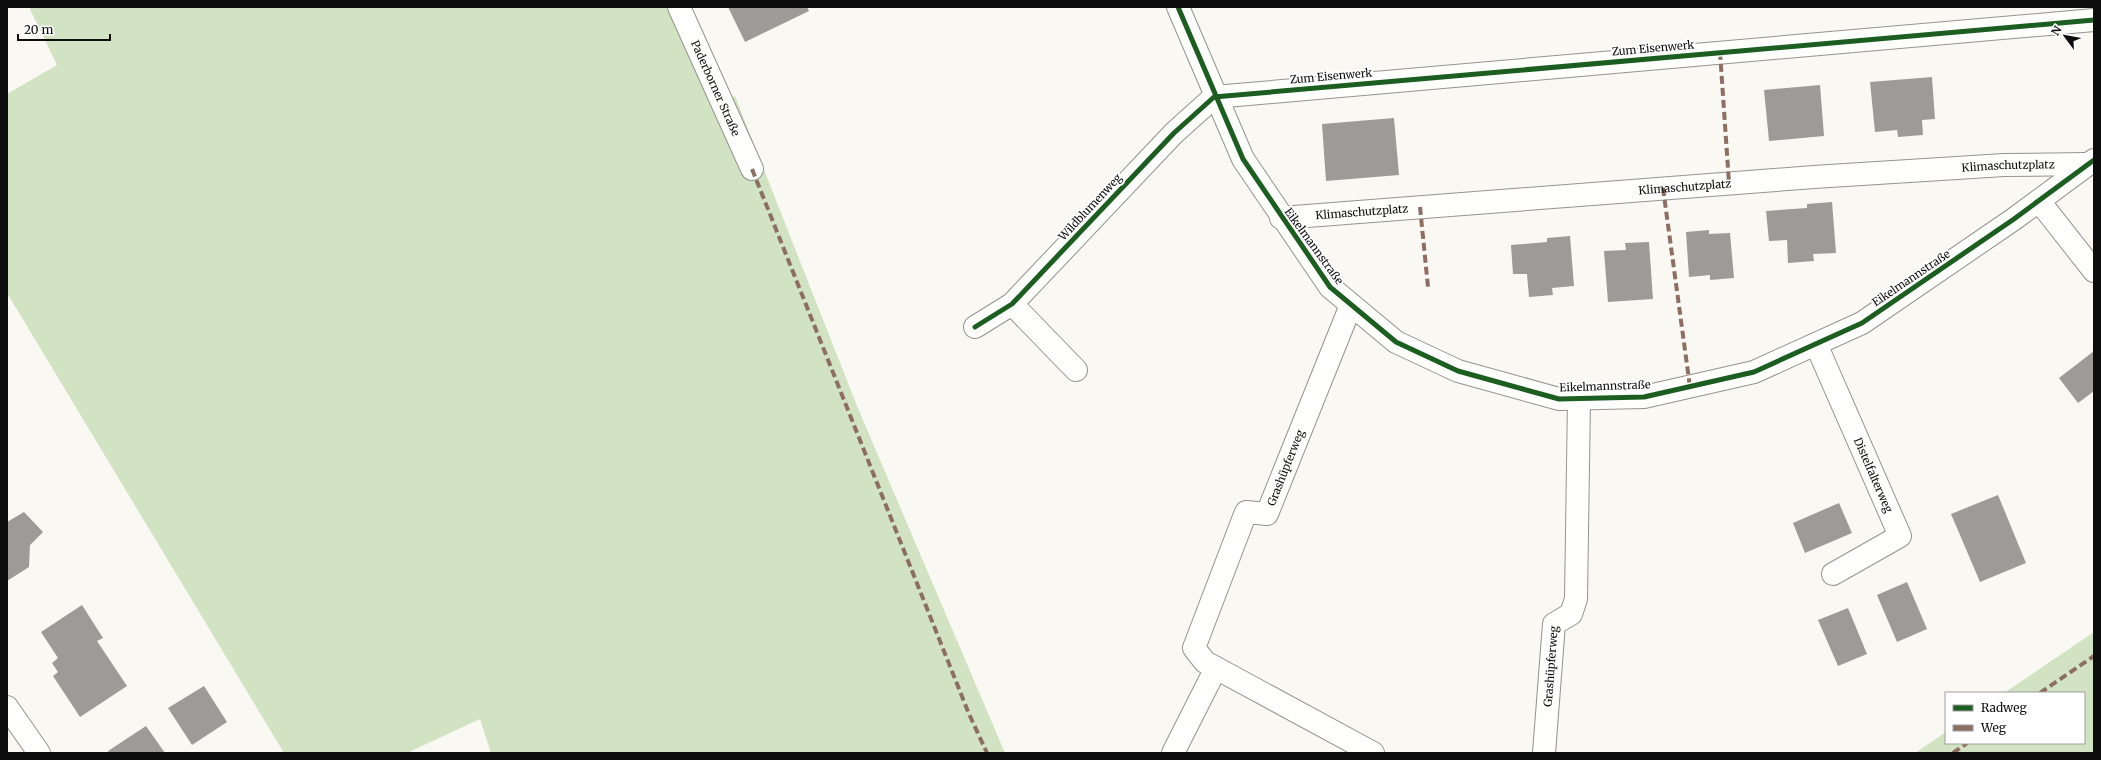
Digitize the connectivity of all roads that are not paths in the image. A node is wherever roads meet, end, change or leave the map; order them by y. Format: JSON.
{"nodes":[{"id":1,"x":679,"y":7,"type":"edge"},
{"id":2,"x":1178,"y":7,"type":"edge"},
{"id":3,"x":2094,"y":20,"type":"edge"},
{"id":4,"x":1214,"y":97,"type":"junction"},
{"id":5,"x":2091,"y":162,"type":"edge"},
{"id":6,"x":752,"y":169,"type":"dead end"},
{"id":7,"x":2039,"y":201,"type":"junction"},
{"id":8,"x":1281,"y":218,"type":"junction"},
{"id":9,"x":2094,"y":271,"type":"edge"},
{"id":10,"x":1012,"y":304,"type":"junction"},
{"id":11,"x":1351,"y":305,"type":"junction"},
{"id":12,"x":975,"y":326,"type":"dead end"},
{"id":13,"x":1816,"y":344,"type":"junction"},
{"id":14,"x":1076,"y":370,"type":"dead end"},
{"id":15,"x":1579,"y":399,"type":"junction"},
{"id":16,"x":1833,"y":574,"type":"dead end"},
{"id":17,"x":1216,"y":668,"type":"junction"},
{"id":18,"x":7,"y":707,"type":"edge"},
{"id":19,"x":39,"y":753,"type":"edge"},
{"id":20,"x":1172,"y":753,"type":"edge"},
{"id":21,"x":1373,"y":753,"type":"edge"},
{"id":22,"x":1544,"y":753,"type":"edge"}],
"edges":[{"from":1,"to":6,"type":"street","name":"Paderborner Straße"},
{"from":2,"to":4,"type":"street","name":"Eikelmannstraße"},
{"from":3,"to":4,"type":"street","name":"Zum Eisenwerk"},
{"from":4,"to":8,"type":"street","name":"Eikelmannstraße"},
{"from":4,"to":10,"type":"street","name":"Wildblumenweg"},
{"from":5,"to":7,"type":"street","name":"Eikelmannstraße"},
{"from":5,"to":8,"type":"street","name":"Klimaschutzplatz"},
{"from":7,"to":9,"type":"street"},
{"from":7,"to":13,"type":"street","name":"Eikelmannstraße"},
{"from":8,"to":11,"type":"street","name":"Eikelmannstraße"},
{"from":10,"to":12,"type":"street","name":"Wildblumenweg"},
{"from":10,"to":14,"type":"street"},
{"from":11,"to":15,"type":"street","name":"Eikelmannstraße"},
{"from":11,"to":17,"type":"street","name":"Grashüpferweg"},
{"from":13,"to":15,"type":"street","name":"Eikelmannstraße"},
{"from":13,"to":16,"type":"street","name":"Distelfalterweg"},
{"from":15,"to":22,"type":"street","name":"Grashüpferweg"},
{"from":17,"to":20,"type":"street"},
{"from":17,"to":21,"type":"street","name":"Grashüpferweg"},
{"from":18,"to":19,"type":"street"}]}
